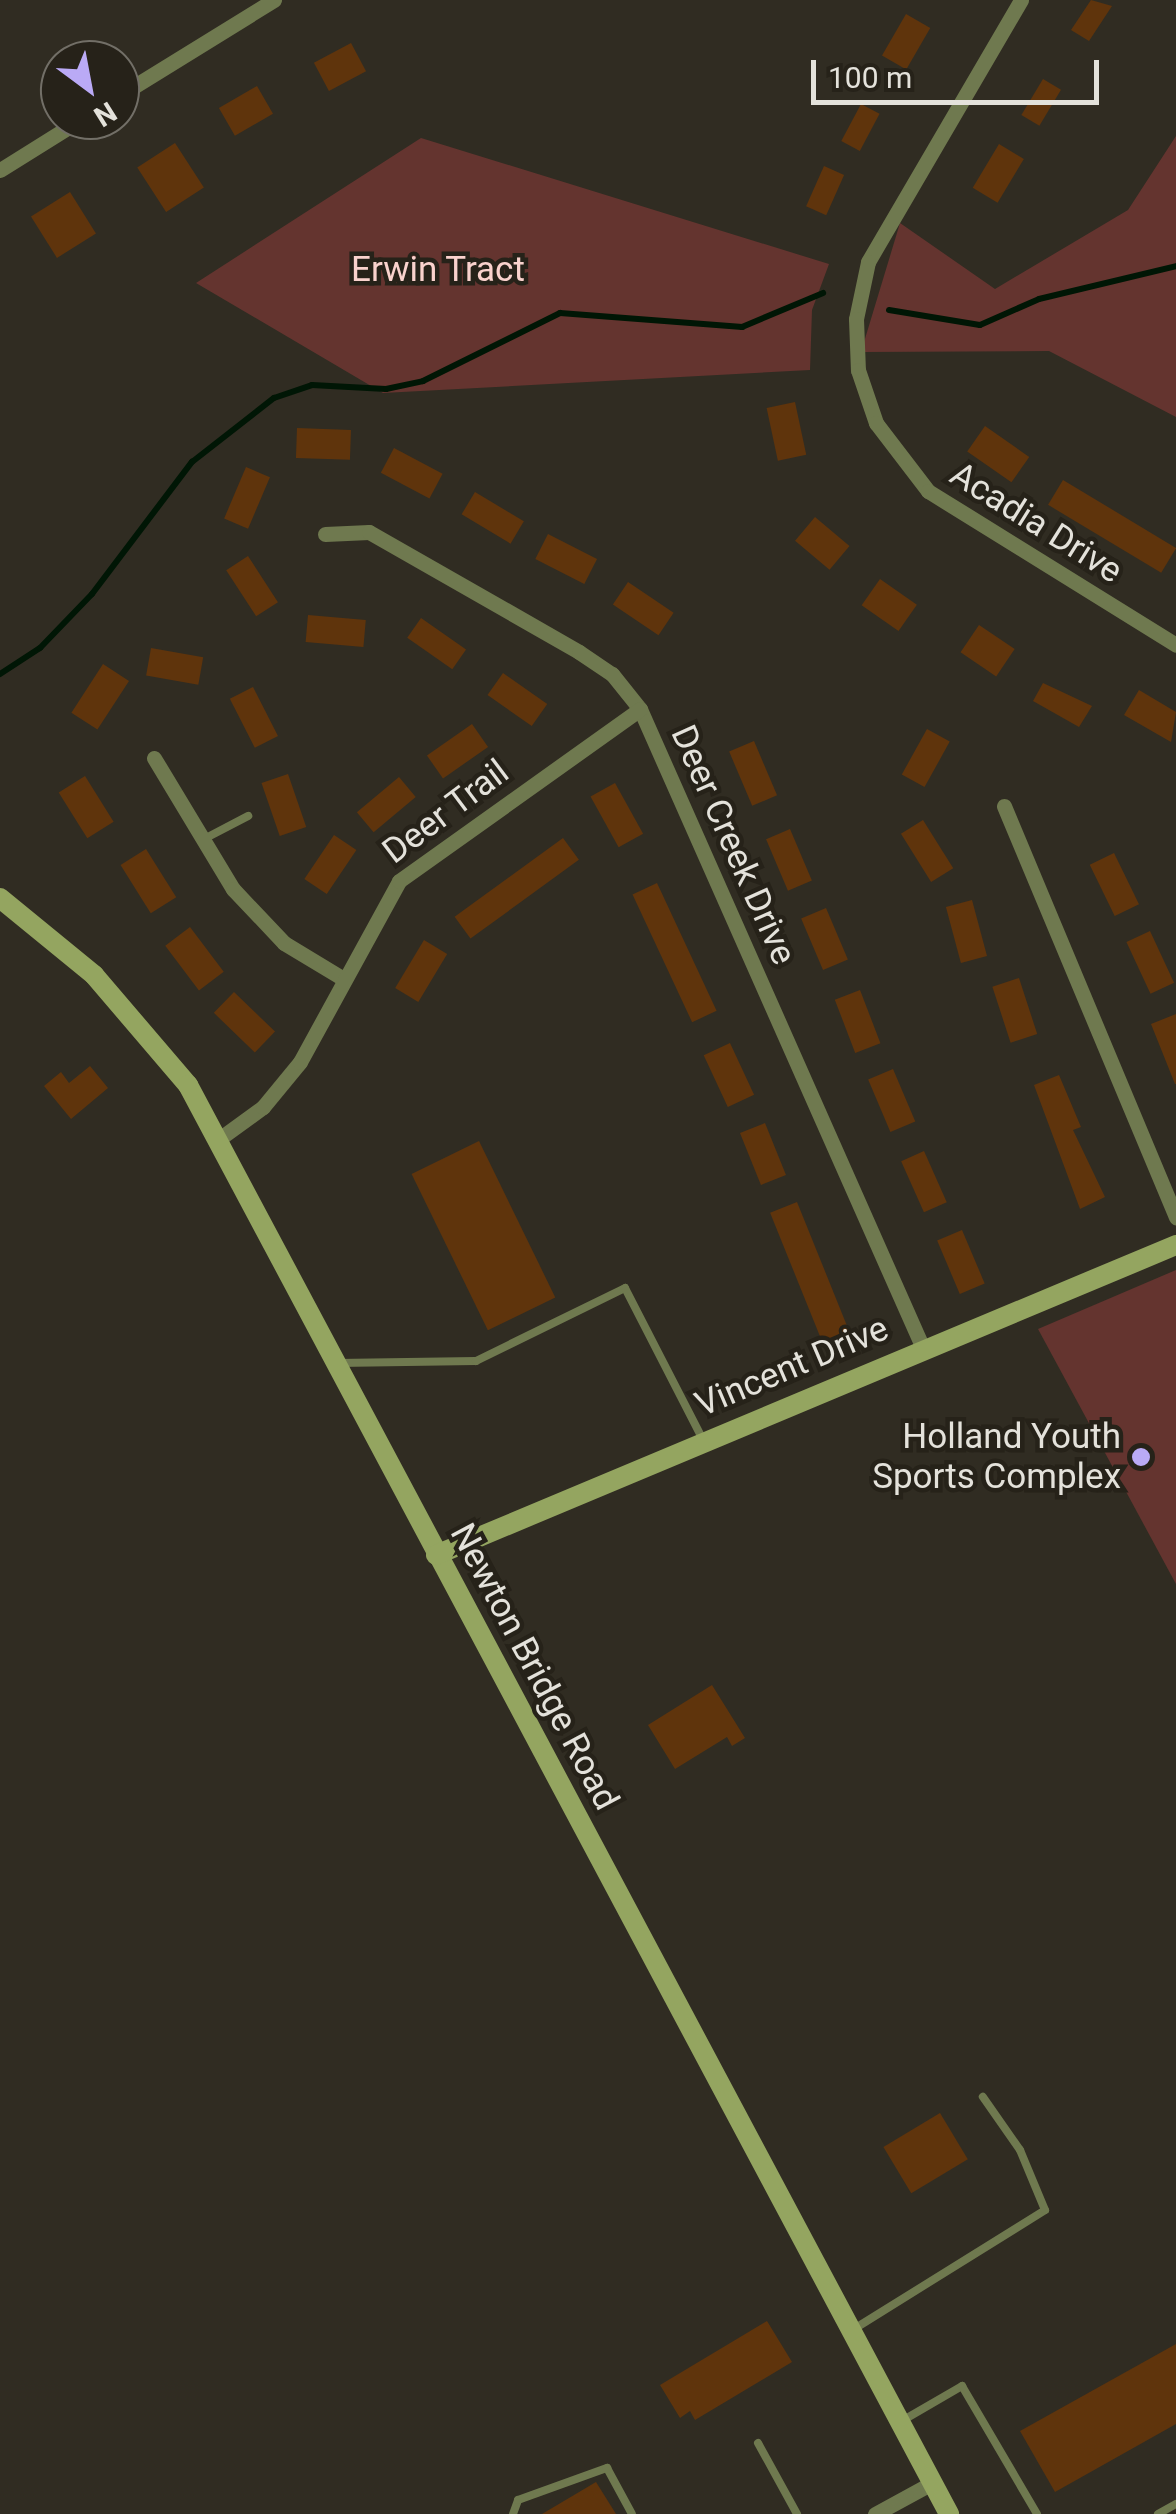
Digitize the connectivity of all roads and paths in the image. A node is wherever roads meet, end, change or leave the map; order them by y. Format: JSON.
{"nodes":[{"id":1,"x":274,"y":0,"type":"edge"},
{"id":2,"x":1021,"y":0,"type":"edge"},
{"id":3,"x":140,"y":84,"type":"edge"},
{"id":4,"x":48,"y":140,"type":"edge"},
{"id":5,"x":0,"y":170,"type":"edge"},
{"id":6,"x":325,"y":534,"type":"dead end"},
{"id":7,"x":1176,"y":645,"type":"edge"},
{"id":8,"x":640,"y":709,"type":"junction"},
{"id":9,"x":154,"y":758,"type":"dead end"},
{"id":10,"x":1004,"y":806,"type":"dead end"},
{"id":11,"x":248,"y":816,"type":"dead end"},
{"id":12,"x":204,"y":839,"type":"junction"},
{"id":13,"x":0,"y":898,"type":"edge"},
{"id":14,"x":342,"y":978,"type":"junction"},
{"id":15,"x":219,"y":1139,"type":"junction"},
{"id":16,"x":1176,"y":1218,"type":"edge"},
{"id":17,"x":1176,"y":1245,"type":"edge"},
{"id":18,"x":922,"y":1346,"type":"junction"},
{"id":19,"x":335,"y":1364,"type":"junction"},
{"id":20,"x":702,"y":1440,"type":"junction"},
{"id":21,"x":436,"y":1555,"type":"junction"},
{"id":22,"x":983,"y":2096,"type":"dead end"},
{"id":23,"x":850,"y":2332,"type":"junction"},
{"id":24,"x":898,"y":2423,"type":"junction"},
{"id":25,"x":758,"y":2444,"type":"dead end"},
{"id":26,"x":930,"y":2484,"type":"junction"},
{"id":27,"x":1176,"y":2504,"type":"edge"},
{"id":28,"x":513,"y":2514,"type":"edge"},
{"id":29,"x":632,"y":2514,"type":"edge"},
{"id":30,"x":797,"y":2514,"type":"edge"},
{"id":31,"x":876,"y":2514,"type":"edge"},
{"id":32,"x":950,"y":2514,"type":"edge"},
{"id":33,"x":1037,"y":2514,"type":"edge"},
{"id":34,"x":1158,"y":2514,"type":"edge"}],
"edges":[{"from":1,"to":3,"type":"street"},
{"from":2,"to":7,"type":"street","name":"Acadia Drive"},
{"from":4,"to":5,"type":"street"},
{"from":6,"to":8,"type":"street","name":"Deer Creek Drive"},
{"from":8,"to":14,"type":"street","name":"Deer Trail"},
{"from":8,"to":18,"type":"street","name":"Deer Creek Drive"},
{"from":9,"to":12,"type":"street"},
{"from":10,"to":16,"type":"street"},
{"from":11,"to":12,"type":"lane"},
{"from":12,"to":14,"type":"street"},
{"from":13,"to":15,"type":"main road","name":"Newton Bridge Road"},
{"from":14,"to":15,"type":"street","name":"Deer Trail"},
{"from":15,"to":19,"type":"main road","name":"Newton Bridge Road"},
{"from":17,"to":18,"type":"main road","name":"Vincent Drive"},
{"from":18,"to":20,"type":"main road","name":"Vincent Drive"},
{"from":19,"to":20,"type":"lane"},
{"from":19,"to":21,"type":"main road","name":"Newton Bridge Road"},
{"from":20,"to":21,"type":"main road","name":"Vincent Drive"},
{"from":21,"to":23,"type":"main road","name":"Newton Bridge Road"},
{"from":22,"to":23,"type":"lane"},
{"from":23,"to":24,"type":"main road","name":"Newton Bridge Road"},
{"from":24,"to":26,"type":"main road","name":"Newton Bridge Road"},
{"from":24,"to":33,"type":"lane"},
{"from":25,"to":30,"type":"lane"},
{"from":26,"to":31,"type":"street"},
{"from":26,"to":32,"type":"main road","name":"Newton Bridge Road"},
{"from":27,"to":34,"type":"lane"},
{"from":28,"to":29,"type":"lane"}]}
